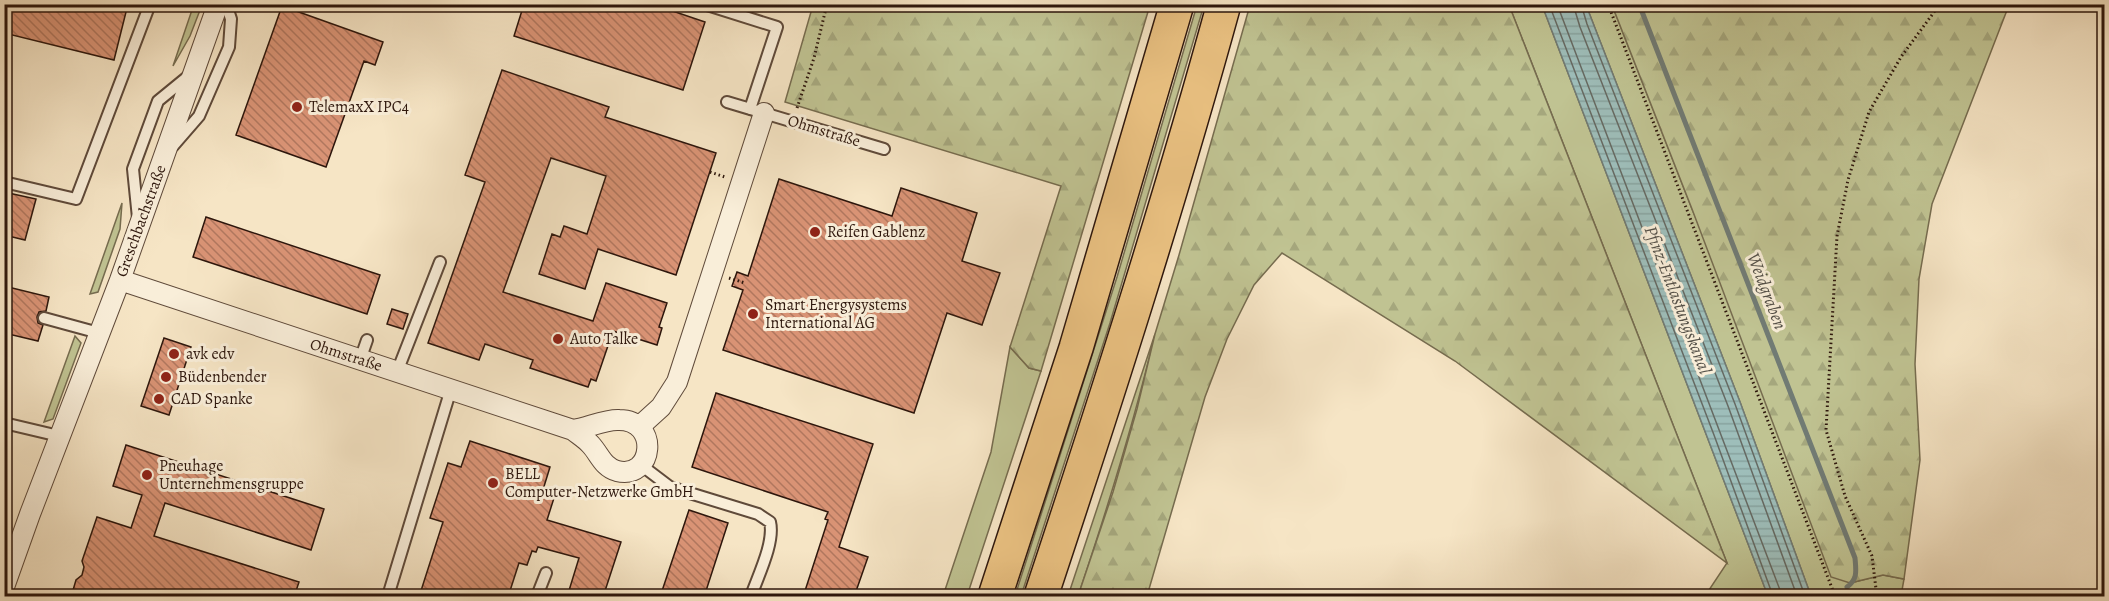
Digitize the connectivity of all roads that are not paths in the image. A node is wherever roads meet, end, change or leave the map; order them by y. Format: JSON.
{"nodes":[{"id":1,"x":150,"y":4,"type":"edge"},
{"id":2,"x":218,"y":4,"type":"edge"},
{"id":3,"x":226,"y":4,"type":"edge"},
{"id":4,"x":704,"y":4,"type":"edge"},
{"id":5,"x":1177,"y":4,"type":"edge"},
{"id":6,"x":1224,"y":4,"type":"edge"},
{"id":7,"x":195,"y":70,"type":"junction"},
{"id":8,"x":727,"y":102,"type":"dead end"},
{"id":9,"x":757,"y":111,"type":"junction"},
{"id":10,"x":884,"y":149,"type":"dead end"},
{"id":11,"x":163,"y":158,"type":"junction"},
{"id":12,"x":4,"y":182,"type":"edge"},
{"id":13,"x":139,"y":225,"type":"junction"},
{"id":14,"x":440,"y":262,"type":"dead end"},
{"id":15,"x":120,"y":280,"type":"junction"},
{"id":16,"x":44,"y":318,"type":"dead end"},
{"id":17,"x":99,"y":333,"type":"junction"},
{"id":18,"x":367,"y":340,"type":"dead end"},
{"id":19,"x":360,"y":360,"type":"junction"},
{"id":20,"x":397,"y":372,"type":"junction"},
{"id":21,"x":451,"y":389,"type":"junction"},
{"id":22,"x":4,"y":423,"type":"edge"},
{"id":23,"x":639,"y":427,"type":"junction"},
{"id":24,"x":573,"y":430,"type":"junction"},
{"id":25,"x":59,"y":436,"type":"junction"},
{"id":26,"x":641,"y":465,"type":"junction"},
{"id":27,"x":546,"y":573,"type":"dead end"},
{"id":28,"x":4,"y":587,"type":"edge"},
{"id":29,"x":388,"y":597,"type":"edge"},
{"id":30,"x":537,"y":597,"type":"edge"},
{"id":31,"x":751,"y":597,"type":"edge"},
{"id":32,"x":996,"y":597,"type":"edge"},
{"id":33,"x":1041,"y":597,"type":"edge"}],
"edges":[{"from":1,"to":12,"type":"lane"},
{"from":2,"to":7,"type":"street","name":"Greschbachstraße"},
{"from":3,"to":11,"type":"lane"},
{"from":4,"to":9,"type":"lane"},
{"from":5,"to":32,"type":"highway"},
{"from":6,"to":33,"type":"highway"},
{"from":7,"to":11,"type":"street","name":"Greschbachstraße"},
{"from":7,"to":13,"type":"lane"},
{"from":8,"to":9,"type":"lane","name":"Ohmstraße"},
{"from":9,"to":10,"type":"lane","name":"Ohmstraße"},
{"from":9,"to":23,"type":"street"},
{"from":11,"to":13,"type":"street","name":"Greschbachstraße"},
{"from":13,"to":15,"type":"street","name":"Greschbachstraße"},
{"from":14,"to":20,"type":"lane"},
{"from":15,"to":17,"type":"street","name":"Greschbachstraße"},
{"from":15,"to":19,"type":"street","name":"Ohmstraße"},
{"from":16,"to":17,"type":"lane"},
{"from":17,"to":25,"type":"street","name":"Greschbachstraße"},
{"from":18,"to":19,"type":"lane"},
{"from":19,"to":20,"type":"street","name":"Ohmstraße"},
{"from":20,"to":21,"type":"street","name":"Ohmstraße"},
{"from":21,"to":24,"type":"street","name":"Ohmstraße"},
{"from":21,"to":29,"type":"lane"},
{"from":22,"to":25,"type":"lane"},
{"from":23,"to":24,"type":"street"},
{"from":23,"to":26,"type":"street"},
{"from":24,"to":26,"type":"street","name":"Ohmstraße"},
{"from":25,"to":28,"type":"street","name":"Greschbachstraße"},
{"from":26,"to":31,"type":"lane"},
{"from":27,"to":30,"type":"lane"}]}
